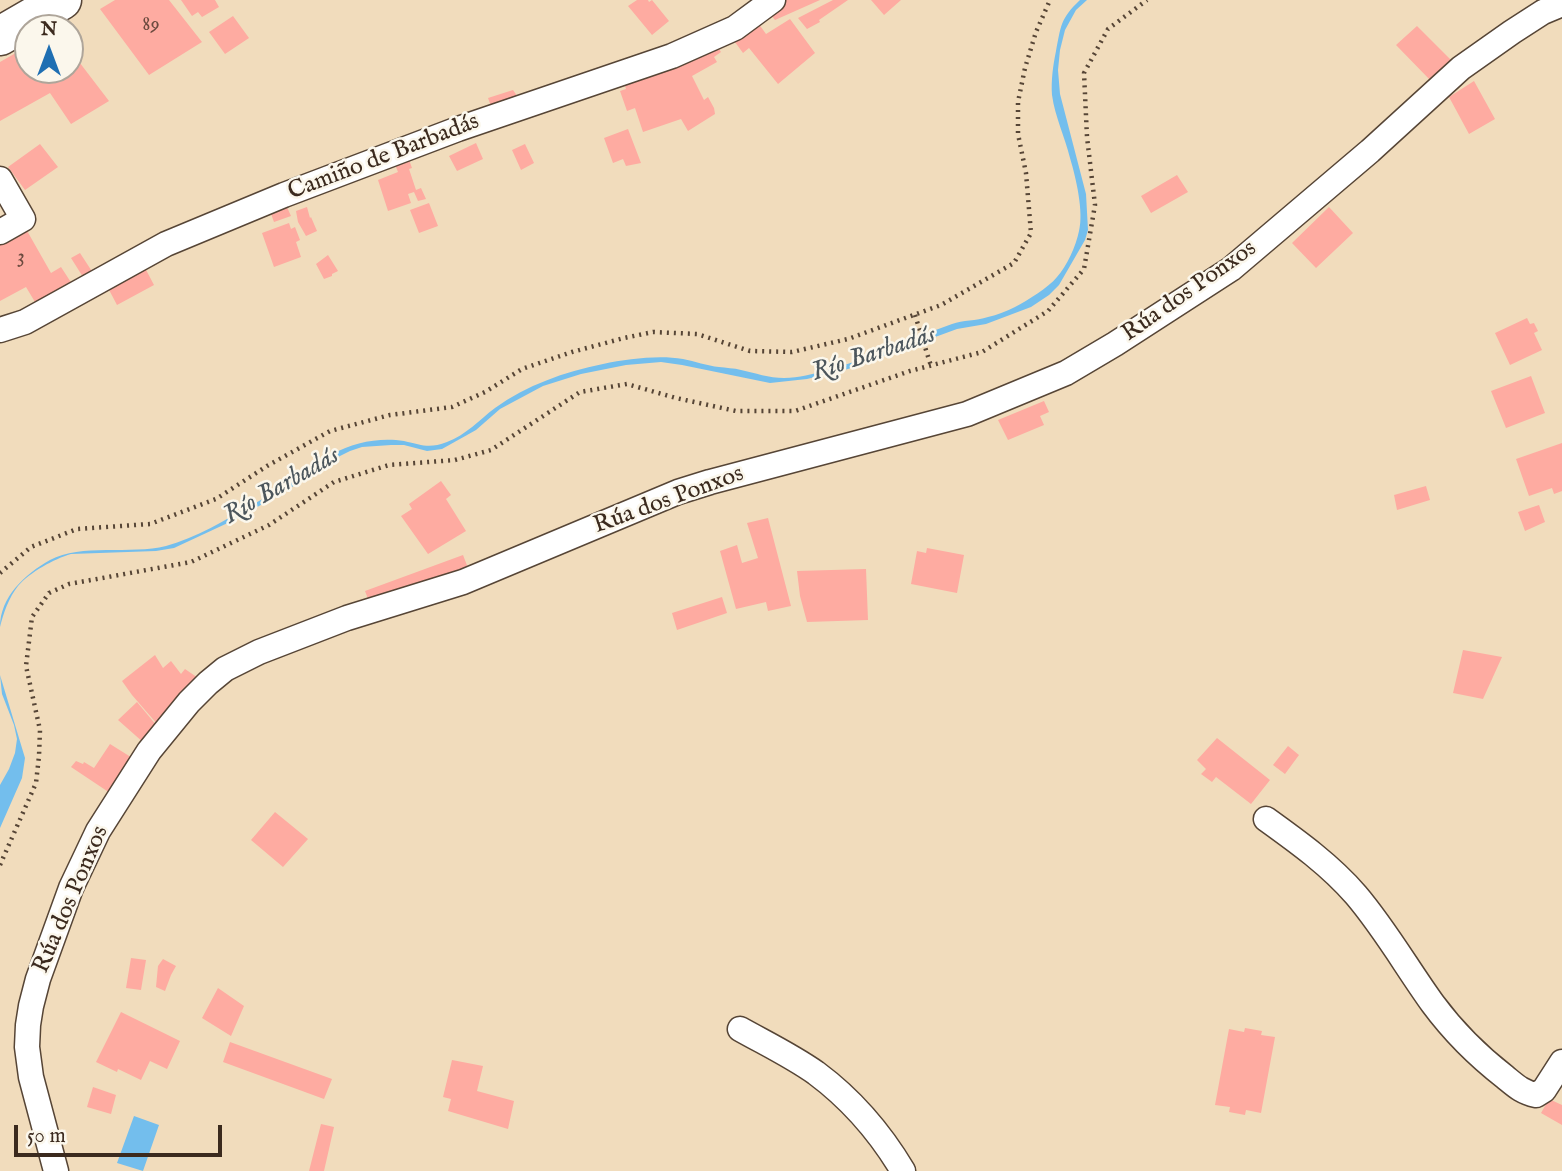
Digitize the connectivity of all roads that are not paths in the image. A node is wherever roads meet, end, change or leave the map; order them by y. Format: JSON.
{"nodes":[{"id":1,"x":62,"y":0,"type":"edge"},
{"id":2,"x":773,"y":0,"type":"edge"},
{"id":3,"x":1562,"y":4,"type":"edge"},
{"id":4,"x":0,"y":36,"type":"edge"},
{"id":5,"x":0,"y":179,"type":"edge"},
{"id":6,"x":0,"y":232,"type":"edge"},
{"id":7,"x":0,"y":330,"type":"edge"},
{"id":8,"x":1266,"y":819,"type":"dead end"},
{"id":9,"x":740,"y":1029,"type":"dead end"},
{"id":10,"x":1562,"y":1062,"type":"edge"},
{"id":11,"x":56,"y":1171,"type":"edge"},
{"id":12,"x":903,"y":1171,"type":"edge"}],
"edges":[{"from":1,"to":4,"type":"main road"},
{"from":2,"to":7,"type":"street","name":"Camiño de Barbadás"},
{"from":3,"to":11,"type":"street","name":"Rúa dos Ponxos"},
{"from":5,"to":6,"type":"street"},
{"from":8,"to":10,"type":"street"},
{"from":9,"to":12,"type":"street"}]}
